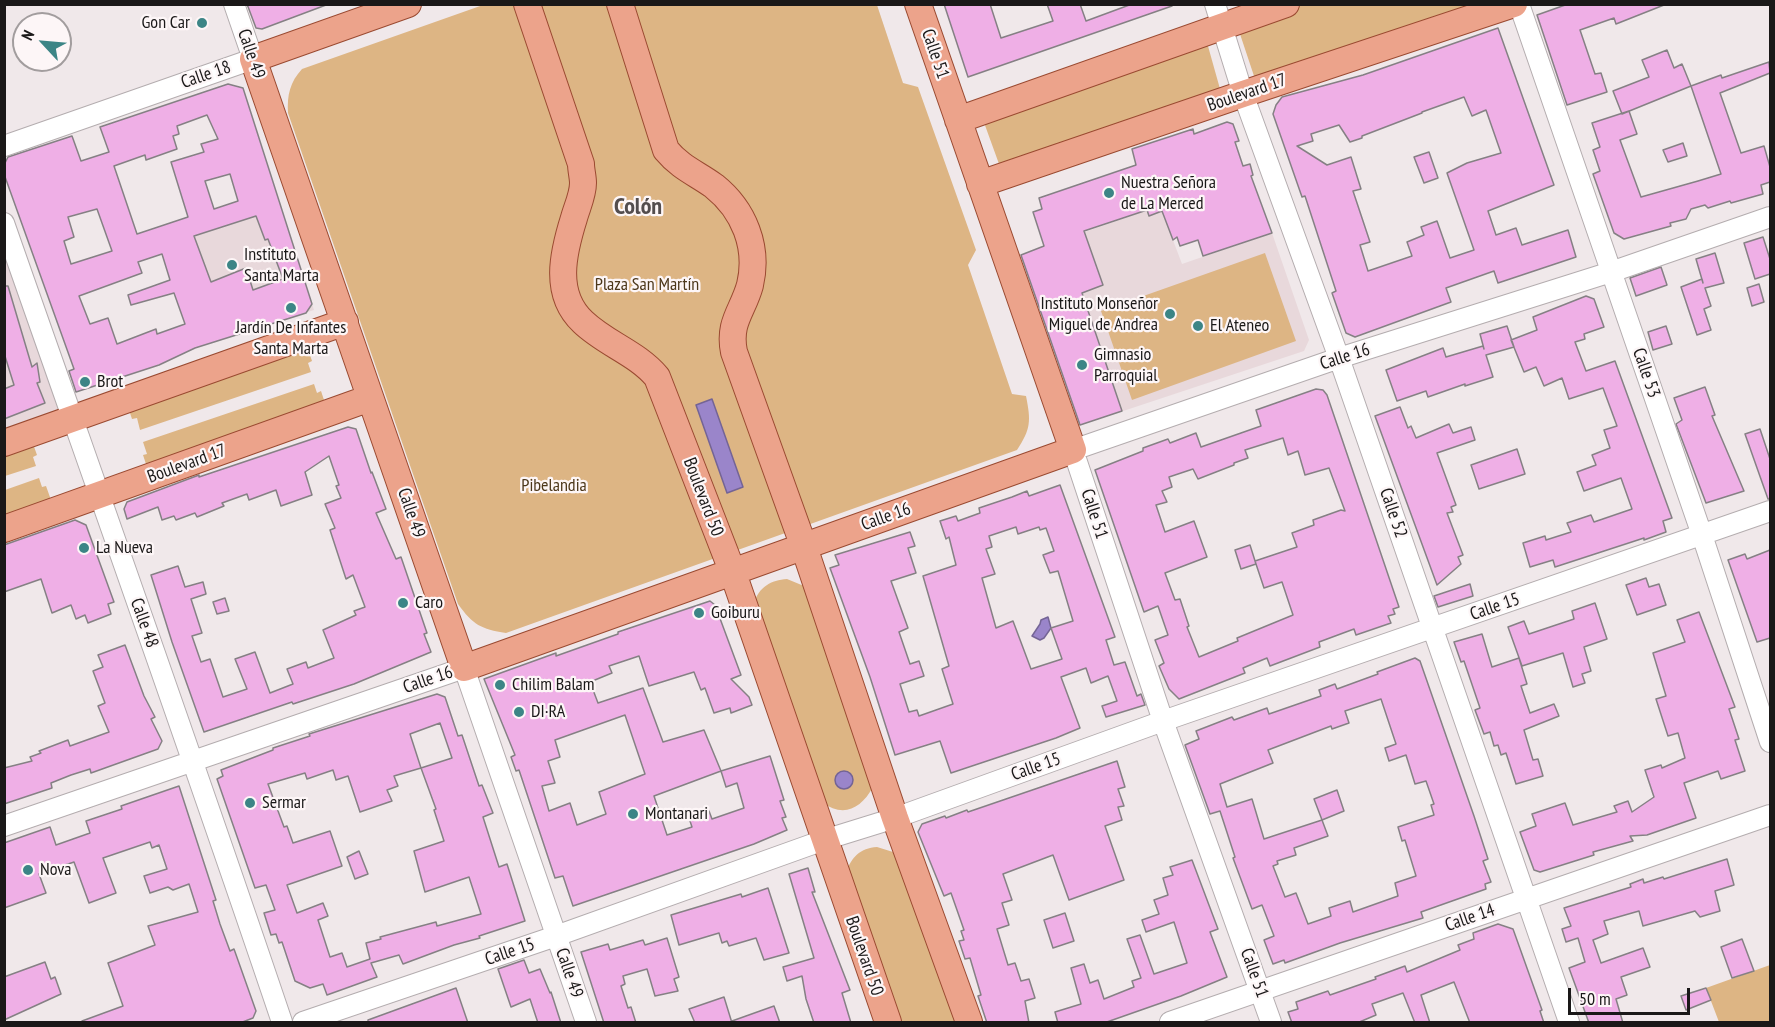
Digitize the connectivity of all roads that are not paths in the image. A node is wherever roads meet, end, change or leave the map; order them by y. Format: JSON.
{"nodes":[{"id":1,"x":234,"y":4,"type":"edge"},
{"id":2,"x":408,"y":4,"type":"edge"},
{"id":3,"x":527,"y":4,"type":"edge"},
{"id":4,"x":620,"y":4,"type":"edge"},
{"id":5,"x":918,"y":4,"type":"edge"},
{"id":6,"x":1286,"y":4,"type":"edge"},
{"id":7,"x":1516,"y":4,"type":"edge"},
{"id":8,"x":1218,"y":16,"type":"edge"},
{"id":9,"x":253,"y":59,"type":"junction"},
{"id":10,"x":1243,"y":94,"type":"junction"},
{"id":11,"x":958,"y":120,"type":"junction"},
{"id":12,"x":4,"y":146,"type":"edge"},
{"id":13,"x":980,"y":184,"type":"junction"},
{"id":14,"x":1770,"y":218,"type":"edge"},
{"id":15,"x":4,"y":223,"type":"edge"},
{"id":16,"x":1611,"y":272,"type":"junction"},
{"id":17,"x":345,"y":322,"type":"junction"},
{"id":18,"x":1340,"y":358,"type":"junction"},
{"id":19,"x":370,"y":398,"type":"junction"},
{"id":20,"x":73,"y":420,"type":"junction"},
{"id":21,"x":4,"y":443,"type":"edge"},
{"id":22,"x":1073,"y":450,"type":"junction"},
{"id":23,"x":98,"y":496,"type":"junction"},
{"id":24,"x":1770,"y":511,"type":"edge"},
{"id":25,"x":4,"y":529,"type":"edge"},
{"id":26,"x":1702,"y":535,"type":"junction"},
{"id":27,"x":804,"y":547,"type":"junction"},
{"id":28,"x":732,"y":573,"type":"junction"},
{"id":29,"x":1433,"y":629,"type":"junction"},
{"id":30,"x":464,"y":668,"type":"junction"},
{"id":31,"x":1163,"y":721,"type":"junction"},
{"id":32,"x":1770,"y":742,"type":"edge"},
{"id":33,"x":194,"y":762,"type":"junction"},
{"id":34,"x":1770,"y":815,"type":"edge"},
{"id":35,"x":895,"y":818,"type":"junction"},
{"id":36,"x":4,"y":826,"type":"edge"},
{"id":37,"x":824,"y":840,"type":"junction"},
{"id":38,"x":1526,"y":898,"type":"junction"},
{"id":39,"x":556,"y":936,"type":"junction"},
{"id":40,"x":1261,"y":991,"type":"junction"},
{"id":41,"x":282,"y":1023,"type":"edge"},
{"id":42,"x":303,"y":1023,"type":"edge"},
{"id":43,"x":586,"y":1023,"type":"edge"},
{"id":44,"x":888,"y":1023,"type":"edge"},
{"id":45,"x":969,"y":1023,"type":"edge"},
{"id":46,"x":1170,"y":1023,"type":"edge"},
{"id":47,"x":1271,"y":1023,"type":"edge"},
{"id":48,"x":1569,"y":1023,"type":"edge"}],
"edges":[{"from":1,"to":9,"type":"street","name":"Calle 49"},
{"from":2,"to":9,"type":"main road","name":"Calle 18"},
{"from":3,"to":28,"type":"main road","name":"Boulevard 50"},
{"from":4,"to":27,"type":"main road"},
{"from":5,"to":11,"type":"main road","name":"Calle 51"},
{"from":6,"to":8,"type":"main road"},
{"from":7,"to":10,"type":"main road","name":"Boulevard 17"},
{"from":7,"to":16,"type":"street","name":"Calle 53"},
{"from":8,"to":10,"type":"street","name":"Calle 52"},
{"from":8,"to":11,"type":"main road"},
{"from":9,"to":12,"type":"street","name":"Calle 18"},
{"from":9,"to":17,"type":"main road","name":"Calle 49"},
{"from":10,"to":13,"type":"main road","name":"Boulevard 17"},
{"from":10,"to":18,"type":"street","name":"Calle 52"},
{"from":11,"to":13,"type":"main road","name":"Calle 51"},
{"from":13,"to":22,"type":"main road","name":"Calle 51"},
{"from":14,"to":16,"type":"street","name":"Calle 16"},
{"from":15,"to":20,"type":"street","name":"Calle 48"},
{"from":16,"to":18,"type":"street","name":"Calle 16"},
{"from":16,"to":26,"type":"street","name":"Calle 53"},
{"from":17,"to":19,"type":"main road","name":"Calle 49"},
{"from":17,"to":20,"type":"main road"},
{"from":18,"to":22,"type":"street","name":"Calle 16"},
{"from":18,"to":29,"type":"street","name":"Calle 52"},
{"from":19,"to":23,"type":"main road","name":"Boulevard 17"},
{"from":19,"to":30,"type":"main road","name":"Calle 49"},
{"from":20,"to":21,"type":"main road"},
{"from":20,"to":23,"type":"street","name":"Calle 48"},
{"from":22,"to":27,"type":"main road","name":"Calle 16"},
{"from":22,"to":31,"type":"street","name":"Calle 51"},
{"from":23,"to":25,"type":"main road","name":"Boulevard 17"},
{"from":23,"to":33,"type":"street","name":"Calle 48"},
{"from":24,"to":26,"type":"street","name":"Calle 15"},
{"from":26,"to":29,"type":"street","name":"Calle 15"},
{"from":26,"to":32,"type":"street","name":"Calle 53"},
{"from":27,"to":28,"type":"main road","name":"Calle 16"},
{"from":27,"to":35,"type":"main road"},
{"from":28,"to":30,"type":"main road","name":"Calle 16"},
{"from":28,"to":37,"type":"main road","name":"Boulevard 50"},
{"from":29,"to":31,"type":"street","name":"Calle 15"},
{"from":29,"to":38,"type":"street","name":"Calle 52"},
{"from":30,"to":33,"type":"street","name":"Calle 16"},
{"from":30,"to":39,"type":"street","name":"Calle 49"},
{"from":31,"to":35,"type":"street","name":"Calle 15"},
{"from":31,"to":40,"type":"street","name":"Calle 51"},
{"from":33,"to":36,"type":"street","name":"Calle 16"},
{"from":33,"to":41,"type":"street","name":"Calle 48"},
{"from":34,"to":38,"type":"street","name":"Calle 14"},
{"from":35,"to":37,"type":"street","name":"Calle 15"},
{"from":35,"to":45,"type":"main road"},
{"from":37,"to":39,"type":"street","name":"Calle 15"},
{"from":37,"to":44,"type":"main road","name":"Boulevard 50"},
{"from":38,"to":40,"type":"street","name":"Calle 14"},
{"from":38,"to":48,"type":"street","name":"Calle 52"},
{"from":39,"to":42,"type":"street","name":"Calle 15"},
{"from":39,"to":43,"type":"street","name":"Calle 49"},
{"from":40,"to":46,"type":"street","name":"Calle 14"},
{"from":40,"to":47,"type":"street","name":"Calle 51"}]}
